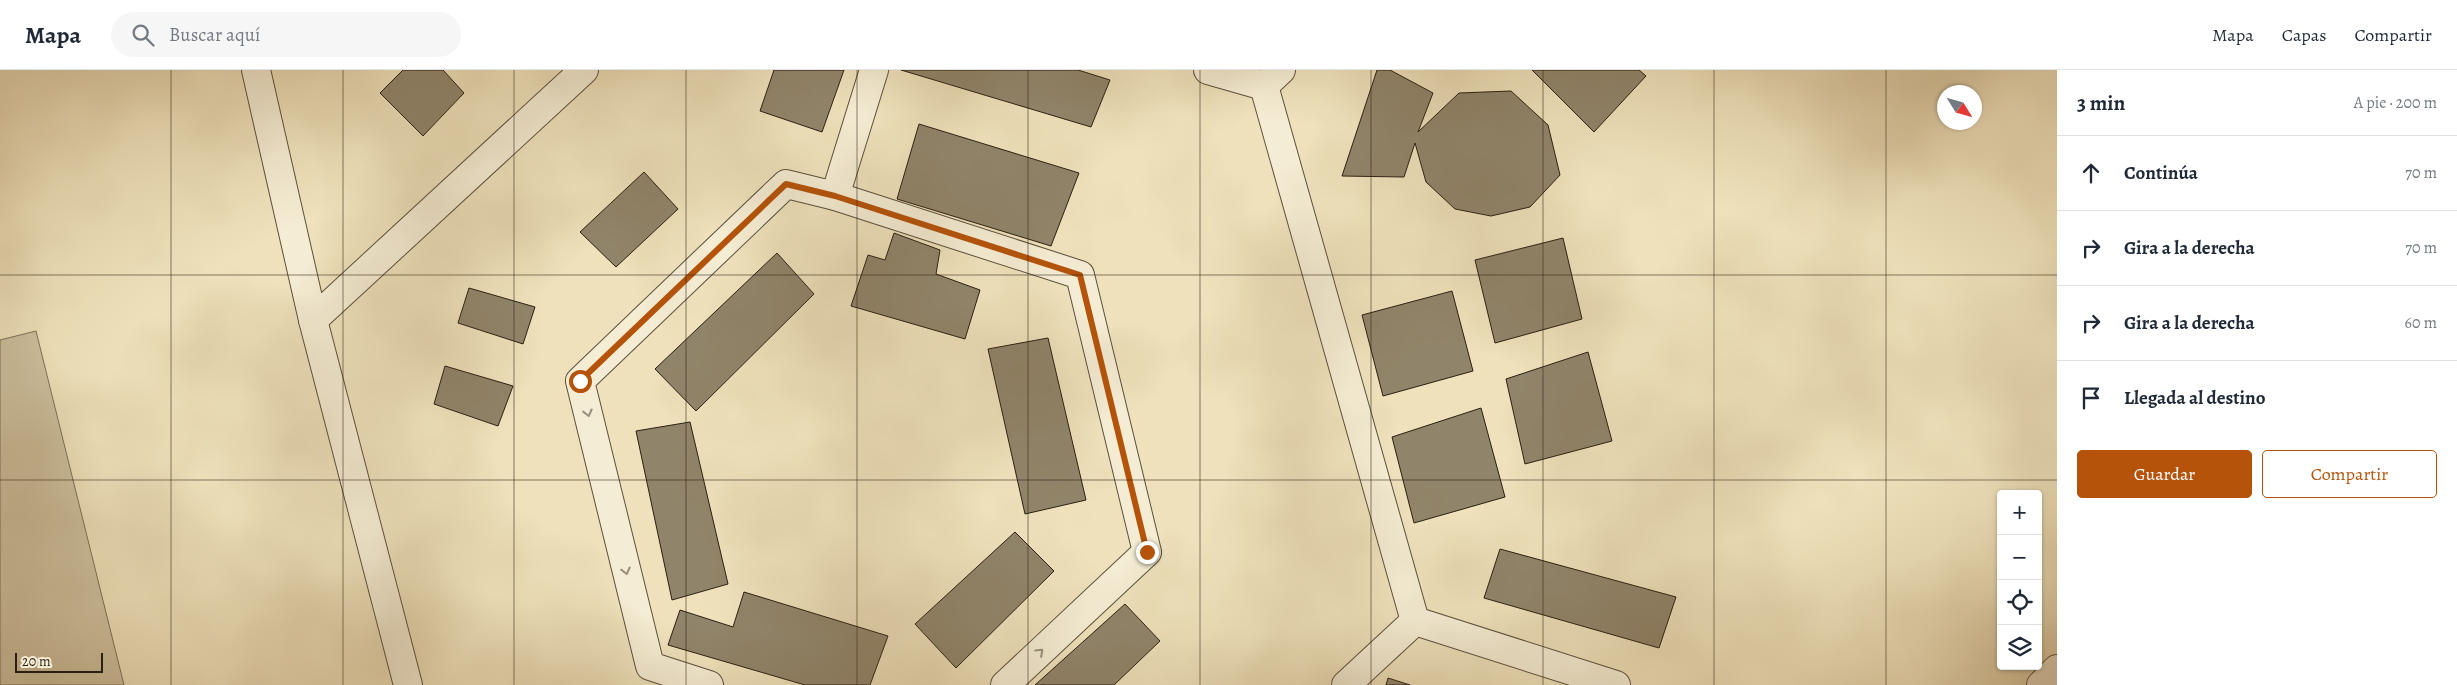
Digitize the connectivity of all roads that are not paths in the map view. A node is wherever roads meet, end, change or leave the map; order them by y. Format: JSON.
{"nodes":[{"id":1,"x":256,"y":70,"type":"edge"},
{"id":2,"x":584,"y":70,"type":"edge"},
{"id":3,"x":874,"y":70,"type":"edge"},
{"id":4,"x":1208,"y":70,"type":"edge"},
{"id":5,"x":1272,"y":78,"type":"edge"},
{"id":6,"x":835,"y":196,"type":"junction"},
{"id":7,"x":313,"y":320,"type":"junction"},
{"id":8,"x":1415,"y":621,"type":"junction"},
{"id":9,"x":2057,"y":669,"type":"edge"},
{"id":10,"x":408,"y":685,"type":"edge"},
{"id":11,"x":709,"y":685,"type":"edge"},
{"id":12,"x":1005,"y":685,"type":"edge"},
{"id":13,"x":1346,"y":685,"type":"edge"},
{"id":14,"x":1616,"y":685,"type":"edge"},
{"id":15,"x":2041,"y":685,"type":"edge"}],
"edges":[{"from":1,"to":7,"type":"street"},
{"from":2,"to":7,"type":"street"},
{"from":3,"to":6,"type":"street"},
{"from":4,"to":5,"type":"street"},
{"from":5,"to":8,"type":"street"},
{"from":6,"to":11,"type":"street","one_way":true},
{"from":12,"to":6,"type":"street","one_way":true},
{"from":7,"to":10,"type":"street"},
{"from":8,"to":13,"type":"street"},
{"from":8,"to":14,"type":"street"},
{"from":9,"to":15,"type":"street"}]}
